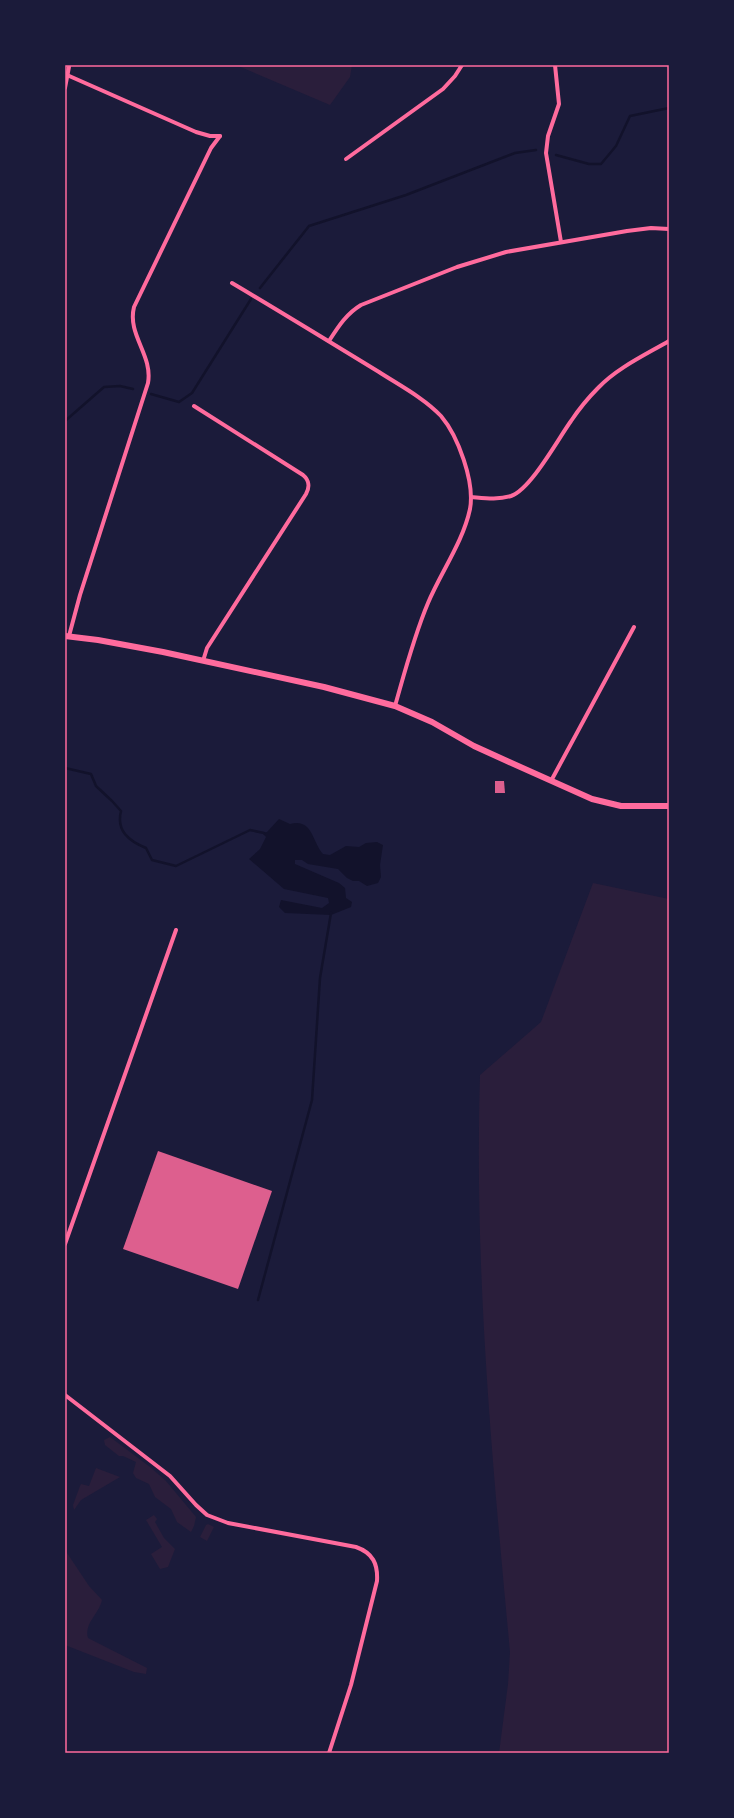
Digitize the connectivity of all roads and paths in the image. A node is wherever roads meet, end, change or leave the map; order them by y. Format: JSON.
{"nodes":[{"id":1,"x":462,"y":65,"type":"edge"},
{"id":2,"x":555,"y":65,"type":"edge"},
{"id":3,"x":68,"y":67,"type":"dead end"},
{"id":4,"x":67,"y":75,"type":"junction"},
{"id":5,"x":65,"y":88,"type":"edge"},
{"id":6,"x":346,"y":159,"type":"dead end"},
{"id":7,"x":669,"y":229,"type":"edge"},
{"id":8,"x":561,"y":242,"type":"junction"},
{"id":9,"x":232,"y":283,"type":"dead end"},
{"id":10,"x":329,"y":341,"type":"junction"},
{"id":11,"x":669,"y":341,"type":"edge"},
{"id":12,"x":194,"y":406,"type":"dead end"},
{"id":13,"x":471,"y":497,"type":"junction"},
{"id":14,"x":634,"y":627,"type":"dead end"},
{"id":15,"x":67,"y":636,"type":"edge"},
{"id":16,"x":203,"y":661,"type":"junction"},
{"id":17,"x":395,"y":706,"type":"junction"},
{"id":18,"x":551,"y":781,"type":"junction"},
{"id":19,"x":669,"y":806,"type":"edge"},
{"id":20,"x":176,"y":930,"type":"dead end"},
{"id":21,"x":65,"y":1244,"type":"edge"},
{"id":22,"x":65,"y":1395,"type":"edge"},
{"id":23,"x":329,"y":1753,"type":"edge"}],
"edges":[{"from":1,"to":6,"type":"street"},
{"from":2,"to":8,"type":"street"},
{"from":3,"to":4,"type":"street"},
{"from":4,"to":5,"type":"street"},
{"from":4,"to":15,"type":"street"},
{"from":7,"to":8,"type":"street"},
{"from":8,"to":10,"type":"street"},
{"from":9,"to":10,"type":"street"},
{"from":10,"to":13,"type":"street"},
{"from":11,"to":13,"type":"street"},
{"from":12,"to":16,"type":"street"},
{"from":13,"to":17,"type":"street"},
{"from":14,"to":18,"type":"street"},
{"from":15,"to":16,"type":"main road"},
{"from":16,"to":17,"type":"main road"},
{"from":17,"to":18,"type":"main road"},
{"from":18,"to":19,"type":"main road"},
{"from":20,"to":21,"type":"street"},
{"from":22,"to":23,"type":"street"}]}
